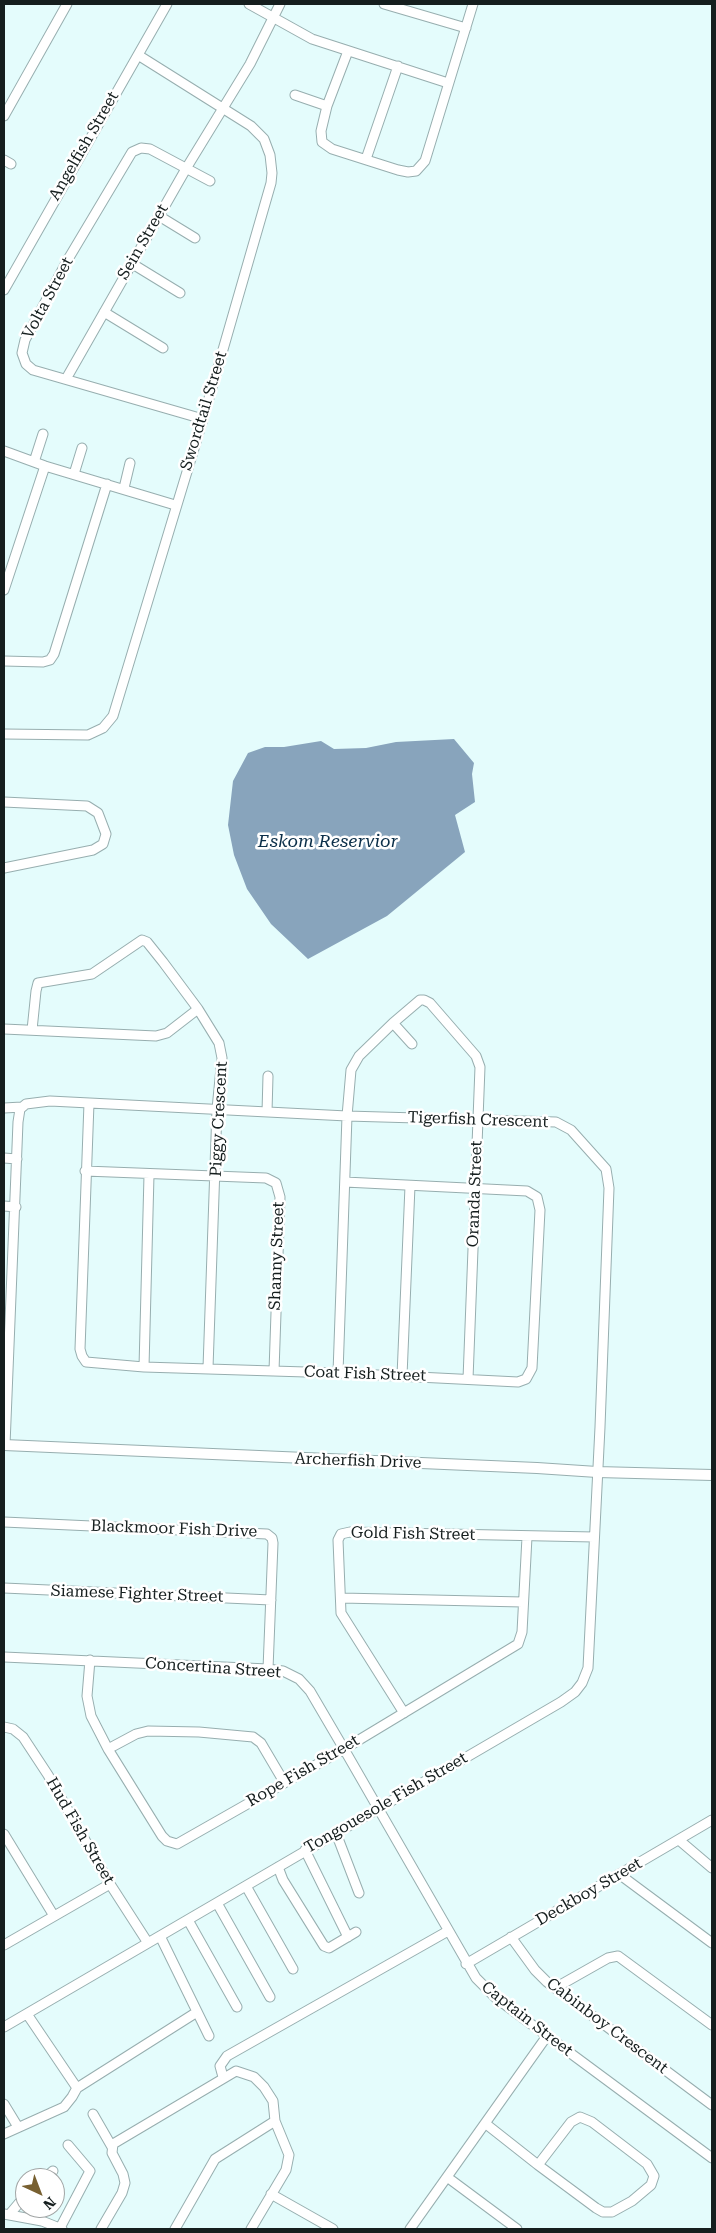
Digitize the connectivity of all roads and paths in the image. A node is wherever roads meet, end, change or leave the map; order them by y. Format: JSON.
{"nodes":[{"id":1,"x":67,"y":4,"type":"edge"},
{"id":2,"x":167,"y":4,"type":"edge"},
{"id":3,"x":249,"y":4,"type":"edge"},
{"id":4,"x":280,"y":4,"type":"edge"},
{"id":5,"x":384,"y":4,"type":"edge"},
{"id":6,"x":473,"y":4,"type":"edge"},
{"id":7,"x":272,"y":18,"type":"junction"},
{"id":8,"x":466,"y":28,"type":"junction"},
{"id":9,"x":348,"y":50,"type":"junction"},
{"id":10,"x":138,"y":55,"type":"junction"},
{"id":11,"x":398,"y":66,"type":"junction"},
{"id":12,"x":448,"y":83,"type":"junction"},
{"id":13,"x":295,"y":95,"type":"dead end"},
{"id":14,"x":328,"y":106,"type":"junction"},
{"id":15,"x":224,"y":107,"type":"junction"},
{"id":16,"x":4,"y":116,"type":"edge"},
{"id":17,"x":366,"y":159,"type":"junction"},
{"id":18,"x":187,"y":167,"type":"junction"},
{"id":19,"x":210,"y":182,"type":"dead end"},
{"id":20,"x":159,"y":216,"type":"junction"},
{"id":21,"x":195,"y":238,"type":"dead end"},
{"id":22,"x":131,"y":263,"type":"junction"},
{"id":23,"x":4,"y":290,"type":"edge"},
{"id":24,"x":180,"y":293,"type":"dead end"},
{"id":25,"x":104,"y":312,"type":"junction"},
{"id":26,"x":163,"y":348,"type":"dead end"},
{"id":27,"x":66,"y":379,"type":"junction"},
{"id":28,"x":203,"y":419,"type":"junction"},
{"id":29,"x":43,"y":434,"type":"dead end"},
{"id":30,"x":82,"y":448,"type":"dead end"},
{"id":31,"x":4,"y":451,"type":"edge"},
{"id":32,"x":34,"y":462,"type":"junction"},
{"id":33,"x":130,"y":463,"type":"dead end"},
{"id":34,"x":46,"y":466,"type":"junction"},
{"id":35,"x":74,"y":474,"type":"junction"},
{"id":36,"x":107,"y":484,"type":"junction"},
{"id":37,"x":124,"y":488,"type":"junction"},
{"id":38,"x":175,"y":505,"type":"junction"},
{"id":39,"x":4,"y":590,"type":"edge"},
{"id":40,"x":4,"y":660,"type":"edge"},
{"id":41,"x":4,"y":734,"type":"edge"},
{"id":42,"x":4,"y":802,"type":"edge"},
{"id":43,"x":4,"y":868,"type":"edge"},
{"id":44,"x":198,"y":1009,"type":"junction"},
{"id":45,"x":393,"y":1023,"type":"junction"},
{"id":46,"x":4,"y":1029,"type":"edge"},
{"id":47,"x":32,"y":1030,"type":"junction"},
{"id":48,"x":412,"y":1044,"type":"dead end"},
{"id":49,"x":268,"y":1076,"type":"dead end"},
{"id":50,"x":89,"y":1103,"type":"junction"},
{"id":51,"x":22,"y":1107,"type":"junction"},
{"id":52,"x":4,"y":1108,"type":"edge"},
{"id":53,"x":217,"y":1109,"type":"junction"},
{"id":54,"x":267,"y":1112,"type":"junction"},
{"id":55,"x":347,"y":1116,"type":"junction"},
{"id":56,"x":477,"y":1119,"type":"junction"},
{"id":57,"x":4,"y":1158,"type":"edge"},
{"id":58,"x":17,"y":1159,"type":"junction"},
{"id":59,"x":86,"y":1171,"type":"junction"},
{"id":60,"x":150,"y":1174,"type":"junction"},
{"id":61,"x":216,"y":1178,"type":"junction"},
{"id":62,"x":345,"y":1182,"type":"junction"},
{"id":63,"x":410,"y":1186,"type":"junction"},
{"id":64,"x":475,"y":1188,"type":"junction"},
{"id":65,"x":4,"y":1206,"type":"edge"},
{"id":66,"x":16,"y":1207,"type":"junction"},
{"id":67,"x":8,"y":1258,"type":"edge"},
{"id":68,"x":144,"y":1367,"type":"junction"},
{"id":69,"x":208,"y":1368,"type":"junction"},
{"id":70,"x":274,"y":1371,"type":"junction"},
{"id":71,"x":338,"y":1373,"type":"junction"},
{"id":72,"x":402,"y":1376,"type":"junction"},
{"id":73,"x":468,"y":1378,"type":"junction"},
{"id":74,"x":4,"y":1445,"type":"edge"},
{"id":75,"x":597,"y":1472,"type":"junction"},
{"id":76,"x":712,"y":1475,"type":"edge"},
{"id":77,"x":4,"y":1522,"type":"edge"},
{"id":78,"x":527,"y":1537,"type":"junction"},
{"id":79,"x":594,"y":1538,"type":"junction"},
{"id":80,"x":4,"y":1588,"type":"edge"},
{"id":81,"x":341,"y":1598,"type":"junction"},
{"id":82,"x":270,"y":1600,"type":"junction"},
{"id":83,"x":523,"y":1602,"type":"junction"},
{"id":84,"x":4,"y":1657,"type":"edge"},
{"id":85,"x":90,"y":1660,"type":"junction"},
{"id":86,"x":268,"y":1669,"type":"junction"},
{"id":87,"x":404,"y":1713,"type":"junction"},
{"id":88,"x":4,"y":1727,"type":"edge"},
{"id":89,"x":108,"y":1749,"type":"junction"},
{"id":90,"x":344,"y":1749,"type":"junction"},
{"id":91,"x":284,"y":1782,"type":"junction"},
{"id":92,"x":378,"y":1808,"type":"junction"},
{"id":93,"x":712,"y":1820,"type":"edge"},
{"id":94,"x":336,"y":1833,"type":"junction"},
{"id":95,"x":4,"y":1834,"type":"edge"},
{"id":96,"x":679,"y":1840,"type":"junction"},
{"id":97,"x":305,"y":1850,"type":"junction"},
{"id":98,"x":278,"y":1867,"type":"junction"},
{"id":99,"x":712,"y":1868,"type":"edge"},
{"id":100,"x":619,"y":1874,"type":"junction"},
{"id":101,"x":110,"y":1884,"type":"junction"},
{"id":102,"x":246,"y":1886,"type":"junction"},
{"id":103,"x":358,"y":1893,"type":"dead end"},
{"id":104,"x":217,"y":1903,"type":"junction"},
{"id":105,"x":54,"y":1916,"type":"junction"},
{"id":106,"x":188,"y":1920,"type":"junction"},
{"id":107,"x":448,"y":1931,"type":"junction"},
{"id":108,"x":160,"y":1936,"type":"junction"},
{"id":109,"x":511,"y":1937,"type":"junction"},
{"id":110,"x":148,"y":1944,"type":"junction"},
{"id":111,"x":712,"y":1944,"type":"edge"},
{"id":112,"x":4,"y":1945,"type":"edge"},
{"id":113,"x":466,"y":1964,"type":"junction"},
{"id":114,"x":293,"y":1969,"type":"dead end"},
{"id":115,"x":555,"y":1988,"type":"junction"},
{"id":116,"x":270,"y":1997,"type":"dead end"},
{"id":117,"x":237,"y":2007,"type":"dead end"},
{"id":118,"x":197,"y":2012,"type":"junction"},
{"id":119,"x":27,"y":2014,"type":"junction"},
{"id":120,"x":712,"y":2025,"type":"edge"},
{"id":121,"x":4,"y":2027,"type":"edge"},
{"id":122,"x":209,"y":2036,"type":"dead end"},
{"id":123,"x":547,"y":2036,"type":"junction"},
{"id":124,"x":224,"y":2076,"type":"junction"},
{"id":125,"x":77,"y":2088,"type":"junction"},
{"id":126,"x":4,"y":2104,"type":"edge"},
{"id":127,"x":712,"y":2105,"type":"edge"},
{"id":128,"x":93,"y":2114,"type":"dead end"},
{"id":129,"x":275,"y":2121,"type":"junction"},
{"id":130,"x":486,"y":2124,"type":"junction"},
{"id":131,"x":18,"y":2127,"type":"junction"},
{"id":132,"x":4,"y":2134,"type":"edge"},
{"id":133,"x":68,"y":2145,"type":"dead end"},
{"id":134,"x":112,"y":2150,"type":"junction"},
{"id":135,"x":712,"y":2158,"type":"edge"},
{"id":136,"x":538,"y":2165,"type":"junction"},
{"id":137,"x":447,"y":2178,"type":"junction"},
{"id":138,"x":271,"y":2194,"type":"junction"},
{"id":139,"x":6,"y":2214,"type":"edge"},
{"id":140,"x":61,"y":2229,"type":"edge"},
{"id":141,"x":101,"y":2229,"type":"edge"},
{"id":142,"x":175,"y":2229,"type":"edge"},
{"id":143,"x":251,"y":2229,"type":"edge"},
{"id":144,"x":332,"y":2229,"type":"edge"},
{"id":145,"x":410,"y":2229,"type":"edge"},
{"id":146,"x":517,"y":2229,"type":"edge"}],
"edges":[{"from":1,"to":16,"type":"street"},
{"from":2,"to":10,"type":"street","name":"Angelfish Street"},
{"from":3,"to":7,"type":"street"},
{"from":4,"to":7,"type":"street","name":"Sein Street"},
{"from":5,"to":8,"type":"street"},
{"from":6,"to":8,"type":"street"},
{"from":7,"to":9,"type":"street"},
{"from":7,"to":15,"type":"street","name":"Sein Street"},
{"from":8,"to":12,"type":"street"},
{"from":9,"to":11,"type":"street"},
{"from":9,"to":14,"type":"street"},
{"from":10,"to":15,"type":"street","name":"Swordtail Street"},
{"from":10,"to":23,"type":"street","name":"Angelfish Street"},
{"from":11,"to":12,"type":"street"},
{"from":11,"to":17,"type":"street"},
{"from":12,"to":17,"type":"street"},
{"from":13,"to":14,"type":"street"},
{"from":14,"to":17,"type":"street"},
{"from":15,"to":18,"type":"street","name":"Sein Street"},
{"from":15,"to":28,"type":"street","name":"Swordtail Street"},
{"from":18,"to":19,"type":"street"},
{"from":18,"to":20,"type":"street","name":"Sein Street"},
{"from":18,"to":27,"type":"street","name":"Volta Street"},
{"from":20,"to":21,"type":"street"},
{"from":20,"to":22,"type":"street","name":"Sein Street"},
{"from":22,"to":24,"type":"street"},
{"from":22,"to":25,"type":"street","name":"Sein Street"},
{"from":25,"to":26,"type":"street"},
{"from":25,"to":27,"type":"street","name":"Sein Street"},
{"from":27,"to":28,"type":"street","name":"Volta Street"},
{"from":28,"to":38,"type":"street","name":"Swordtail Street"},
{"from":29,"to":32,"type":"street"},
{"from":30,"to":35,"type":"street"},
{"from":31,"to":32,"type":"street"},
{"from":32,"to":34,"type":"street"},
{"from":33,"to":37,"type":"street"},
{"from":34,"to":35,"type":"street"},
{"from":34,"to":39,"type":"street"},
{"from":35,"to":36,"type":"street"},
{"from":36,"to":37,"type":"street"},
{"from":36,"to":40,"type":"street"},
{"from":37,"to":38,"type":"street"},
{"from":38,"to":41,"type":"street","name":"Swordtail Street"},
{"from":42,"to":43,"type":"street"},
{"from":44,"to":47,"type":"street"},
{"from":44,"to":47,"type":"street","name":"Piggy Crescent"},
{"from":44,"to":53,"type":"street","name":"Piggy Crescent"},
{"from":45,"to":48,"type":"street"},
{"from":45,"to":55,"type":"street","name":"Oranda Street"},
{"from":45,"to":56,"type":"street","name":"Oranda Street"},
{"from":46,"to":47,"type":"street"},
{"from":49,"to":54,"type":"street"},
{"from":50,"to":51,"type":"street","name":"Tigerfish Crescent"},
{"from":50,"to":53,"type":"street","name":"Tigerfish Crescent"},
{"from":50,"to":59,"type":"street","name":"Coat Fish Street"},
{"from":51,"to":52,"type":"street","name":"Tigerfish Crescent"},
{"from":51,"to":58,"type":"street"},
{"from":53,"to":54,"type":"street","name":"Tigerfish Crescent"},
{"from":53,"to":61,"type":"street","name":"Piggy Crescent"},
{"from":54,"to":55,"type":"street","name":"Tigerfish Crescent"},
{"from":55,"to":56,"type":"street","name":"Tigerfish Crescent"},
{"from":55,"to":62,"type":"street","name":"Oranda Street"},
{"from":56,"to":64,"type":"street","name":"Oranda Street"},
{"from":56,"to":75,"type":"street","name":"Tigerfish Crescent"},
{"from":57,"to":58,"type":"street"},
{"from":58,"to":66,"type":"street"},
{"from":59,"to":60,"type":"street","name":"Shanny Street"},
{"from":59,"to":68,"type":"street","name":"Coat Fish Street"},
{"from":60,"to":61,"type":"street","name":"Shanny Street"},
{"from":60,"to":68,"type":"street"},
{"from":61,"to":69,"type":"street","name":"Piggy Crescent"},
{"from":61,"to":70,"type":"street","name":"Shanny Street"},
{"from":62,"to":63,"type":"street","name":"Coat Fish Street"},
{"from":62,"to":71,"type":"street","name":"Oranda Street"},
{"from":63,"to":64,"type":"street","name":"Coat Fish Street"},
{"from":63,"to":72,"type":"street"},
{"from":64,"to":73,"type":"street","name":"Oranda Street"},
{"from":64,"to":73,"type":"street","name":"Coat Fish Street"},
{"from":65,"to":66,"type":"street"},
{"from":66,"to":67,"type":"street"},
{"from":67,"to":74,"type":"street"},
{"from":68,"to":69,"type":"street","name":"Coat Fish Street"},
{"from":69,"to":70,"type":"street","name":"Coat Fish Street"},
{"from":70,"to":71,"type":"street","name":"Coat Fish Street"},
{"from":71,"to":72,"type":"street","name":"Coat Fish Street"},
{"from":72,"to":73,"type":"street","name":"Coat Fish Street"},
{"from":74,"to":75,"type":"street","name":"Archerfish Drive"},
{"from":75,"to":76,"type":"street","name":"Archerfish Drive"},
{"from":75,"to":79,"type":"street","name":"Tongouesole Fish Street"},
{"from":77,"to":82,"type":"street","name":"Blackmoor Fish Drive"},
{"from":78,"to":79,"type":"street","name":"Gold Fish Street"},
{"from":78,"to":81,"type":"street","name":"Gold Fish Street"},
{"from":78,"to":83,"type":"street","name":"Rope Fish Street"},
{"from":79,"to":92,"type":"street","name":"Tongouesole Fish Street"},
{"from":80,"to":82,"type":"street","name":"Siamese Fighter Street"},
{"from":81,"to":83,"type":"street"},
{"from":81,"to":87,"type":"street","name":"Gold Fish Street"},
{"from":82,"to":86,"type":"street","name":"Blackmoor Fish Drive"},
{"from":83,"to":87,"type":"street","name":"Rope Fish Street"},
{"from":84,"to":85,"type":"street","name":"Concertina Street"},
{"from":85,"to":86,"type":"street","name":"Concertina Street"},
{"from":85,"to":89,"type":"street","name":"Rope Fish Street"},
{"from":86,"to":90,"type":"street","name":"Concertina Street"},
{"from":87,"to":90,"type":"street","name":"Rope Fish Street"},
{"from":88,"to":101,"type":"street","name":"Hud Fish Street"},
{"from":89,"to":91,"type":"street"},
{"from":89,"to":91,"type":"street","name":"Rope Fish Street"},
{"from":90,"to":91,"type":"street","name":"Rope Fish Street"},
{"from":90,"to":92,"type":"street","name":"Concertina Street"},
{"from":92,"to":94,"type":"street","name":"Tongouesole Fish Street"},
{"from":92,"to":107,"type":"street","name":"Captain Street"},
{"from":93,"to":96,"type":"street","name":"Deckboy Street"},
{"from":94,"to":97,"type":"street","name":"Tongouesole Fish Street"},
{"from":94,"to":103,"type":"street"},
{"from":95,"to":105,"type":"street"},
{"from":96,"to":99,"type":"street"},
{"from":96,"to":100,"type":"street","name":"Deckboy Street"},
{"from":97,"to":98,"type":"street","name":"Tongouesole Fish Street"},
{"from":97,"to":98,"type":"street"},
{"from":98,"to":102,"type":"street","name":"Tongouesole Fish Street"},
{"from":100,"to":109,"type":"street","name":"Deckboy Street"},
{"from":100,"to":111,"type":"street"},
{"from":101,"to":105,"type":"street"},
{"from":101,"to":110,"type":"street","name":"Hud Fish Street"},
{"from":102,"to":104,"type":"street","name":"Tongouesole Fish Street"},
{"from":102,"to":114,"type":"street"},
{"from":104,"to":106,"type":"street","name":"Tongouesole Fish Street"},
{"from":104,"to":116,"type":"street"},
{"from":105,"to":112,"type":"street"},
{"from":106,"to":108,"type":"street","name":"Tongouesole Fish Street"},
{"from":106,"to":117,"type":"street"},
{"from":107,"to":113,"type":"street","name":"Captain Street"},
{"from":107,"to":124,"type":"street"},
{"from":108,"to":110,"type":"street","name":"Tongouesole Fish Street"},
{"from":108,"to":118,"type":"street"},
{"from":109,"to":113,"type":"street","name":"Deckboy Street"},
{"from":109,"to":115,"type":"street","name":"Cabinboy Crescent"},
{"from":110,"to":119,"type":"street","name":"Tongouesole Fish Street"},
{"from":113,"to":123,"type":"street","name":"Captain Street"},
{"from":115,"to":120,"type":"street"},
{"from":115,"to":127,"type":"street","name":"Cabinboy Crescent"},
{"from":118,"to":122,"type":"street"},
{"from":118,"to":125,"type":"street"},
{"from":119,"to":121,"type":"street","name":"Tongouesole Fish Street"},
{"from":119,"to":125,"type":"street"},
{"from":123,"to":130,"type":"street"},
{"from":123,"to":135,"type":"street","name":"Captain Street"},
{"from":124,"to":129,"type":"street"},
{"from":124,"to":134,"type":"street"},
{"from":125,"to":131,"type":"street"},
{"from":126,"to":131,"type":"street"},
{"from":128,"to":134,"type":"street"},
{"from":129,"to":138,"type":"street"},
{"from":129,"to":142,"type":"street"},
{"from":130,"to":136,"type":"street"},
{"from":130,"to":137,"type":"street"},
{"from":131,"to":132,"type":"street"},
{"from":133,"to":140,"type":"street"},
{"from":134,"to":141,"type":"street"},
{"from":136,"to":136,"type":"street"},
{"from":137,"to":145,"type":"street"},
{"from":137,"to":146,"type":"street"},
{"from":138,"to":143,"type":"street"},
{"from":138,"to":144,"type":"street"},
{"from":139,"to":140,"type":"street"}]}
